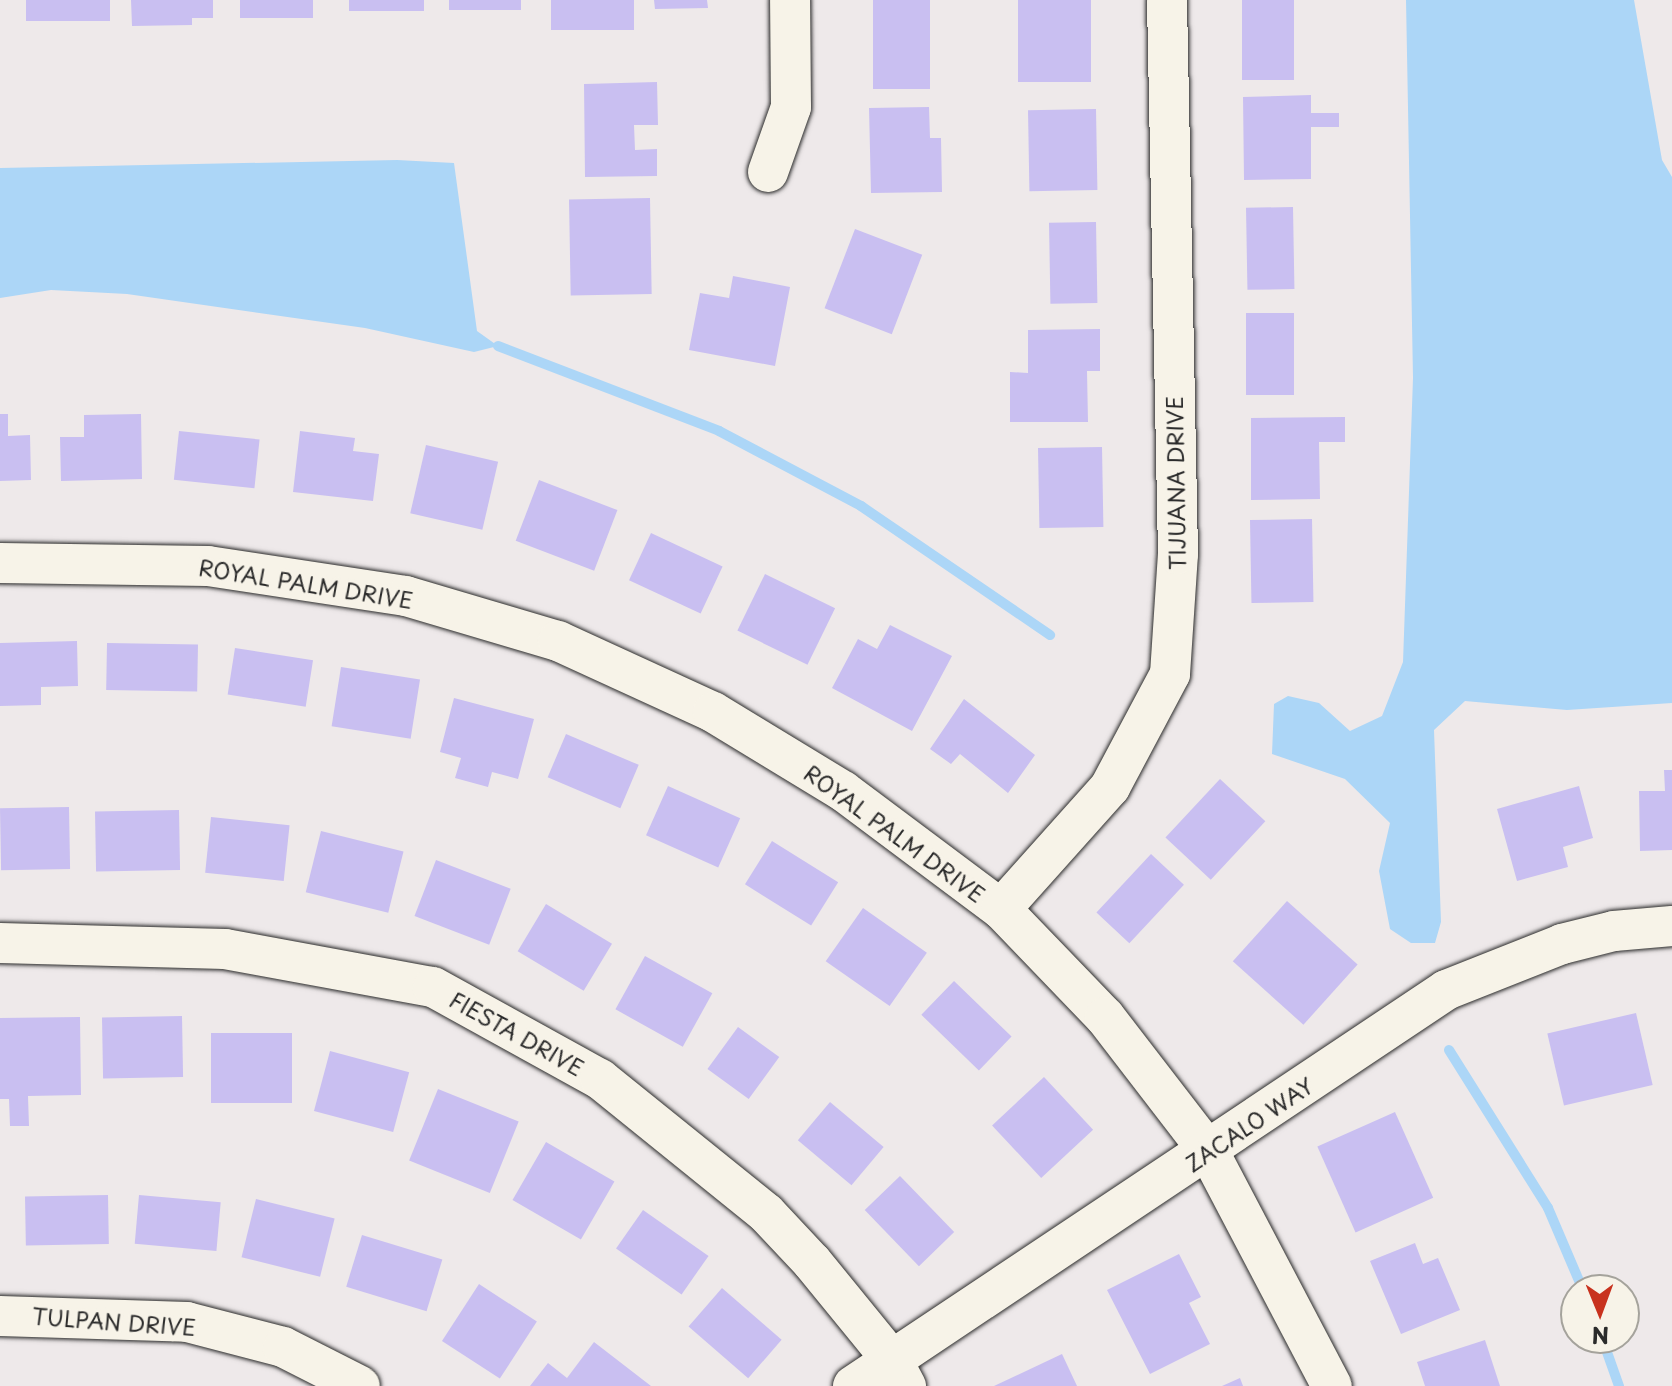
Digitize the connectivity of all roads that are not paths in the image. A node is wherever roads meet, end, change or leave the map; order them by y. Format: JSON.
{"nodes":[{"id":1,"x":790,"y":0,"type":"edge"},
{"id":2,"x":1167,"y":0,"type":"edge"},
{"id":3,"x":768,"y":172,"type":"dead end"},
{"id":4,"x":0,"y":563,"type":"edge"},
{"id":5,"x":1001,"y":909,"type":"junction"},
{"id":6,"x":1672,"y":926,"type":"edge"},
{"id":7,"x":0,"y":943,"type":"edge"},
{"id":8,"x":1209,"y":1152,"type":"junction"},
{"id":9,"x":0,"y":1316,"type":"edge"},
{"id":10,"x":899,"y":1373,"type":"edge"},
{"id":11,"x":360,"y":1386,"type":"edge"},
{"id":12,"x":853,"y":1386,"type":"edge"},
{"id":13,"x":1332,"y":1386,"type":"edge"}],
"edges":[{"from":1,"to":3,"type":"street"},
{"from":2,"to":5,"type":"street","name":"TIJUANA DRIVE"},
{"from":4,"to":5,"type":"street","name":"ROYAL PALM DRIVE"},
{"from":5,"to":8,"type":"street","name":"ROYAL PALM DRIVE"},
{"from":6,"to":8,"type":"street","name":"ZACALO WAY"},
{"from":7,"to":10,"type":"street","name":"FIESTA DRIVE"},
{"from":8,"to":10,"type":"street","name":"ZACALO WAY"},
{"from":8,"to":13,"type":"street","name":"ROYAL PALM DRIVE"},
{"from":9,"to":11,"type":"street","name":"TULPAN DRIVE"},
{"from":10,"to":12,"type":"street","name":"ZACALO WAY"}]}
